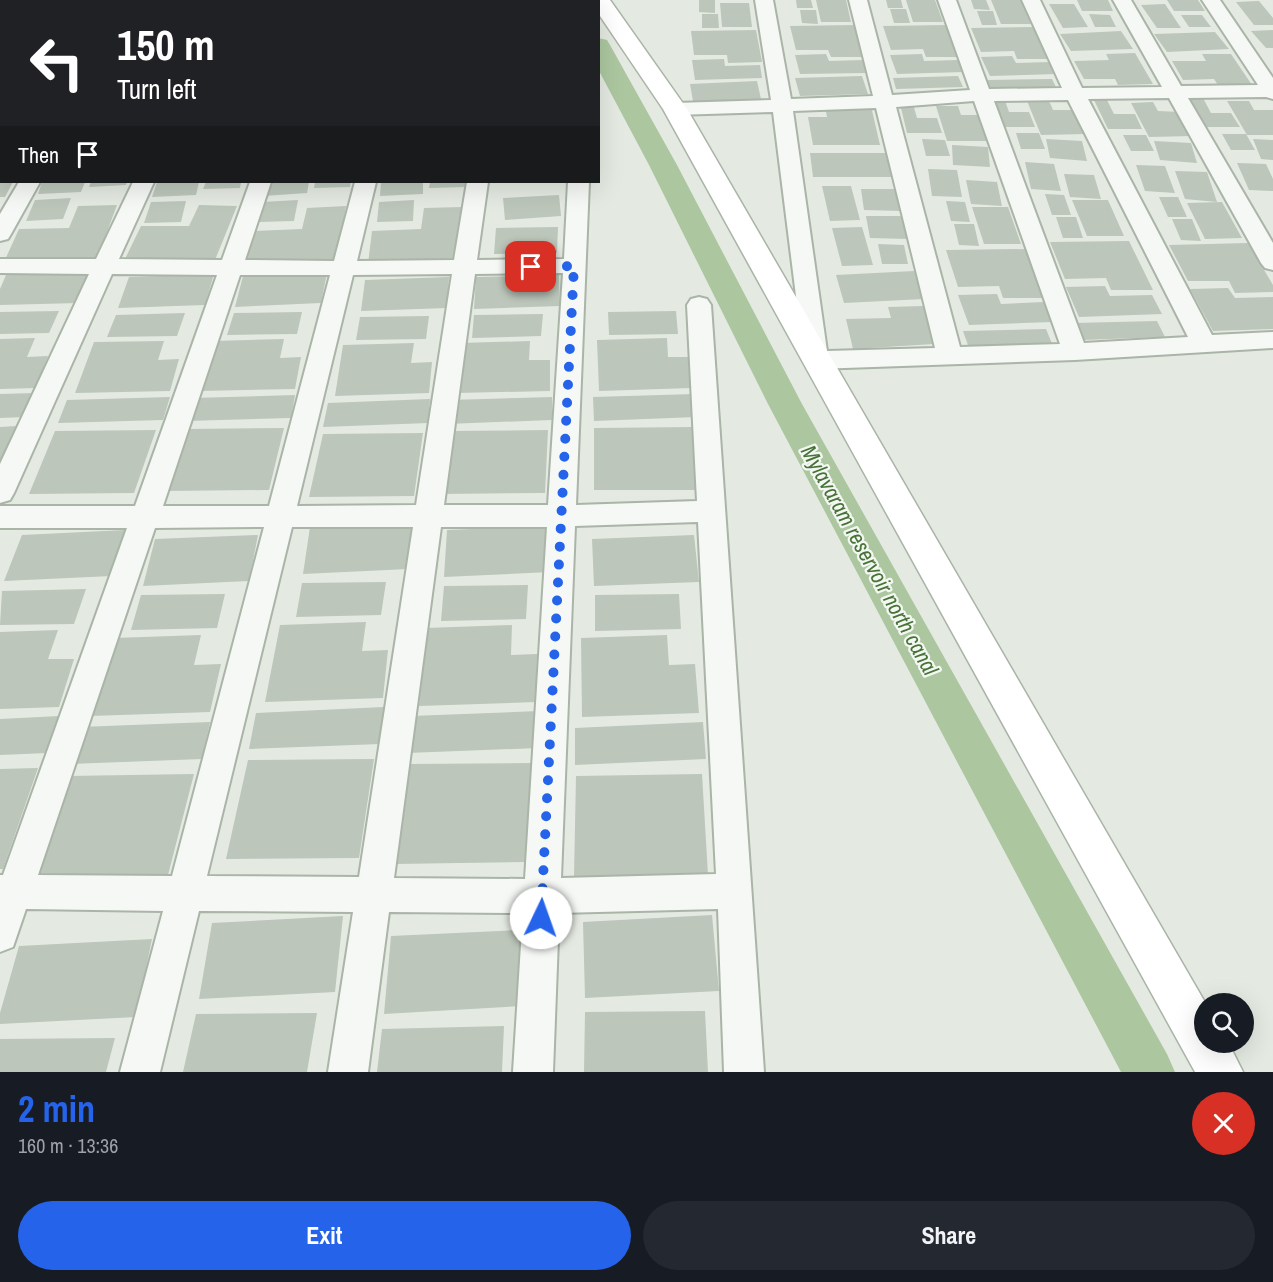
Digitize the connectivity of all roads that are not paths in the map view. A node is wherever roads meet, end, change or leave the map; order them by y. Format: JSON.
{"nodes":[{"id":1,"x":600,"y":0,"type":"edge"},
{"id":2,"x":764,"y":0,"type":"edge"},
{"id":3,"x":858,"y":0,"type":"edge"},
{"id":4,"x":946,"y":0,"type":"edge"},
{"id":5,"x":1031,"y":0,"type":"edge"},
{"id":6,"x":1122,"y":0,"type":"edge"},
{"id":7,"x":1211,"y":0,"type":"edge"},
{"id":8,"x":1273,"y":92,"type":"edge"},
{"id":9,"x":1175,"y":93,"type":"junction"},
{"id":10,"x":1075,"y":94,"type":"junction"},
{"id":11,"x":982,"y":95,"type":"junction"},
{"id":12,"x":884,"y":102,"type":"junction"},
{"id":13,"x":782,"y":105,"type":"junction"},
{"id":14,"x":675,"y":109,"type":"junction"},
{"id":15,"x":28,"y":183,"type":"edge"},
{"id":16,"x":143,"y":183,"type":"edge"},
{"id":17,"x":261,"y":183,"type":"edge"},
{"id":18,"x":365,"y":183,"type":"edge"},
{"id":19,"x":477,"y":183,"type":"edge"},
{"id":20,"x":579,"y":183,"type":"edge"},
{"id":21,"x":0,"y":234,"type":"edge"},
{"id":22,"x":1273,"y":263,"type":"edge"},
{"id":23,"x":0,"y":266,"type":"edge"},
{"id":24,"x":104,"y":266,"type":"junction"},
{"id":25,"x":574,"y":266,"type":"junction"},
{"id":26,"x":231,"y":268,"type":"junction"},
{"id":27,"x":344,"y":268,"type":"junction"},
{"id":28,"x":465,"y":268,"type":"junction"},
{"id":29,"x":699,"y":305,"type":"dead end"},
{"id":30,"x":1273,"y":340,"type":"edge"},
{"id":31,"x":1204,"y":344,"type":"junction"},
{"id":32,"x":1075,"y":352,"type":"junction"},
{"id":33,"x":950,"y":357,"type":"junction"},
{"id":34,"x":816,"y":360,"type":"junction"},
{"id":35,"x":0,"y":493,"type":"edge"},
{"id":36,"x":712,"y":511,"type":"junction"},
{"id":37,"x":145,"y":516,"type":"junction"},
{"id":38,"x":280,"y":516,"type":"junction"},
{"id":39,"x":428,"y":516,"type":"junction"},
{"id":40,"x":562,"y":516,"type":"junction"},
{"id":41,"x":0,"y":517,"type":"edge"},
{"id":42,"x":735,"y":891,"type":"junction"},
{"id":43,"x":7,"y":892,"type":"edge"},
{"id":44,"x":185,"y":894,"type":"junction"},
{"id":45,"x":374,"y":895,"type":"junction"},
{"id":46,"x":542,"y":896,"type":"junction"},
{"id":47,"x":0,"y":934,"type":"edge"},
{"id":48,"x":140,"y":1072,"type":"edge"},
{"id":49,"x":348,"y":1072,"type":"edge"},
{"id":50,"x":533,"y":1072,"type":"edge"},
{"id":51,"x":744,"y":1072,"type":"edge"},
{"id":52,"x":1220,"y":1072,"type":"edge"}],
"edges":[{"from":1,"to":14,"type":"street"},
{"from":2,"to":13,"type":"street"},
{"from":3,"to":12,"type":"street"},
{"from":4,"to":11,"type":"street"},
{"from":5,"to":10,"type":"street"},
{"from":6,"to":9,"type":"street"},
{"from":7,"to":8,"type":"street"},
{"from":8,"to":9,"type":"street"},
{"from":9,"to":10,"type":"street"},
{"from":9,"to":22,"type":"street"},
{"from":10,"to":11,"type":"street"},
{"from":10,"to":31,"type":"street"},
{"from":11,"to":12,"type":"street"},
{"from":11,"to":32,"type":"street"},
{"from":12,"to":13,"type":"street"},
{"from":12,"to":33,"type":"street"},
{"from":13,"to":14,"type":"street"},
{"from":13,"to":34,"type":"street"},
{"from":14,"to":34,"type":"street"},
{"from":15,"to":21,"type":"street"},
{"from":16,"to":24,"type":"street"},
{"from":17,"to":26,"type":"street"},
{"from":18,"to":27,"type":"street"},
{"from":19,"to":28,"type":"street"},
{"from":20,"to":25,"type":"street"},
{"from":23,"to":24,"type":"street"},
{"from":24,"to":26,"type":"street"},
{"from":24,"to":35,"type":"street"},
{"from":25,"to":28,"type":"street"},
{"from":25,"to":40,"type":"street"},
{"from":26,"to":27,"type":"street"},
{"from":26,"to":37,"type":"street"},
{"from":27,"to":28,"type":"street"},
{"from":27,"to":38,"type":"street"},
{"from":28,"to":39,"type":"street"},
{"from":29,"to":36,"type":"street"},
{"from":30,"to":31,"type":"street"},
{"from":31,"to":32,"type":"street"},
{"from":32,"to":33,"type":"street"},
{"from":33,"to":34,"type":"street"},
{"from":34,"to":52,"type":"street"},
{"from":36,"to":40,"type":"street"},
{"from":36,"to":42,"type":"street"},
{"from":37,"to":38,"type":"street"},
{"from":37,"to":41,"type":"street"},
{"from":37,"to":43,"type":"street"},
{"from":38,"to":39,"type":"street"},
{"from":38,"to":44,"type":"street"},
{"from":39,"to":40,"type":"street"},
{"from":39,"to":45,"type":"street"},
{"from":40,"to":46,"type":"street"},
{"from":42,"to":46,"type":"street"},
{"from":42,"to":51,"type":"street"},
{"from":43,"to":44,"type":"street"},
{"from":43,"to":47,"type":"street"},
{"from":44,"to":45,"type":"street"},
{"from":44,"to":48,"type":"street"},
{"from":45,"to":46,"type":"street"},
{"from":45,"to":49,"type":"street"},
{"from":46,"to":50,"type":"street"}]}
